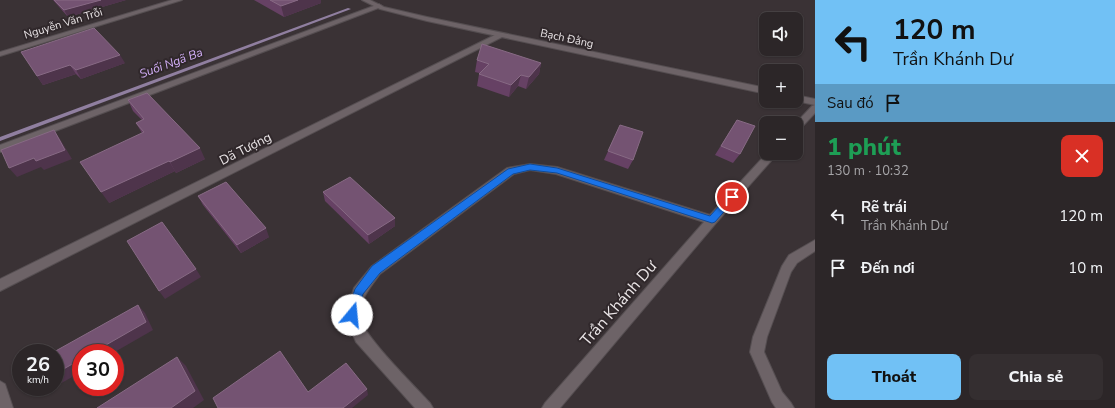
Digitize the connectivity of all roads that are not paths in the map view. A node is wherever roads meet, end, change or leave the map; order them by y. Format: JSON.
{"nodes":[{"id":1,"x":179,"y":0,"type":"edge"},
{"id":2,"x":365,"y":0,"type":"edge"},
{"id":3,"x":379,"y":6,"type":"junction"},
{"id":4,"x":502,"y":35,"type":"junction"},
{"id":5,"x":0,"y":54,"type":"edge"},
{"id":6,"x":759,"y":90,"type":"edge"},
{"id":7,"x":803,"y":99,"type":"edge"},
{"id":8,"x":815,"y":102,"type":"edge"},
{"id":9,"x":815,"y":108,"type":"edge"},
{"id":10,"x":803,"y":121,"type":"edge"},
{"id":11,"x":0,"y":149,"type":"edge"},
{"id":12,"x":767,"y":160,"type":"edge"},
{"id":13,"x":712,"y":220,"type":"junction"},
{"id":14,"x":815,"y":245,"type":"edge"},
{"id":15,"x":0,"y":285,"type":"edge"},
{"id":16,"x":0,"y":389,"type":"edge"},
{"id":17,"x":5,"y":408,"type":"edge"},
{"id":18,"x":424,"y":408,"type":"edge"},
{"id":19,"x":550,"y":408,"type":"edge"},
{"id":20,"x":786,"y":408,"type":"edge"}],
"edges":[{"from":1,"to":5,"type":"street","name":"Nguyễn Văn Trỗi"},
{"from":2,"to":3,"type":"street","name":"Bạch Đằng"},
{"from":3,"to":4,"type":"street","name":"Bạch Đằng"},
{"from":3,"to":11,"type":"street"},
{"from":4,"to":6,"type":"street","name":"Bạch Đằng"},
{"from":4,"to":15,"type":"street","name":"Dã Tượng"},
{"from":7,"to":8,"type":"street"},
{"from":9,"to":10,"type":"street"},
{"from":12,"to":13,"type":"street","name":"Trần Khánh Dư"},
{"from":13,"to":18,"type":"street"},
{"from":13,"to":19,"type":"street","name":"Trần Khánh Dư"},
{"from":14,"to":20,"type":"street"},
{"from":16,"to":17,"type":"street"}]}
